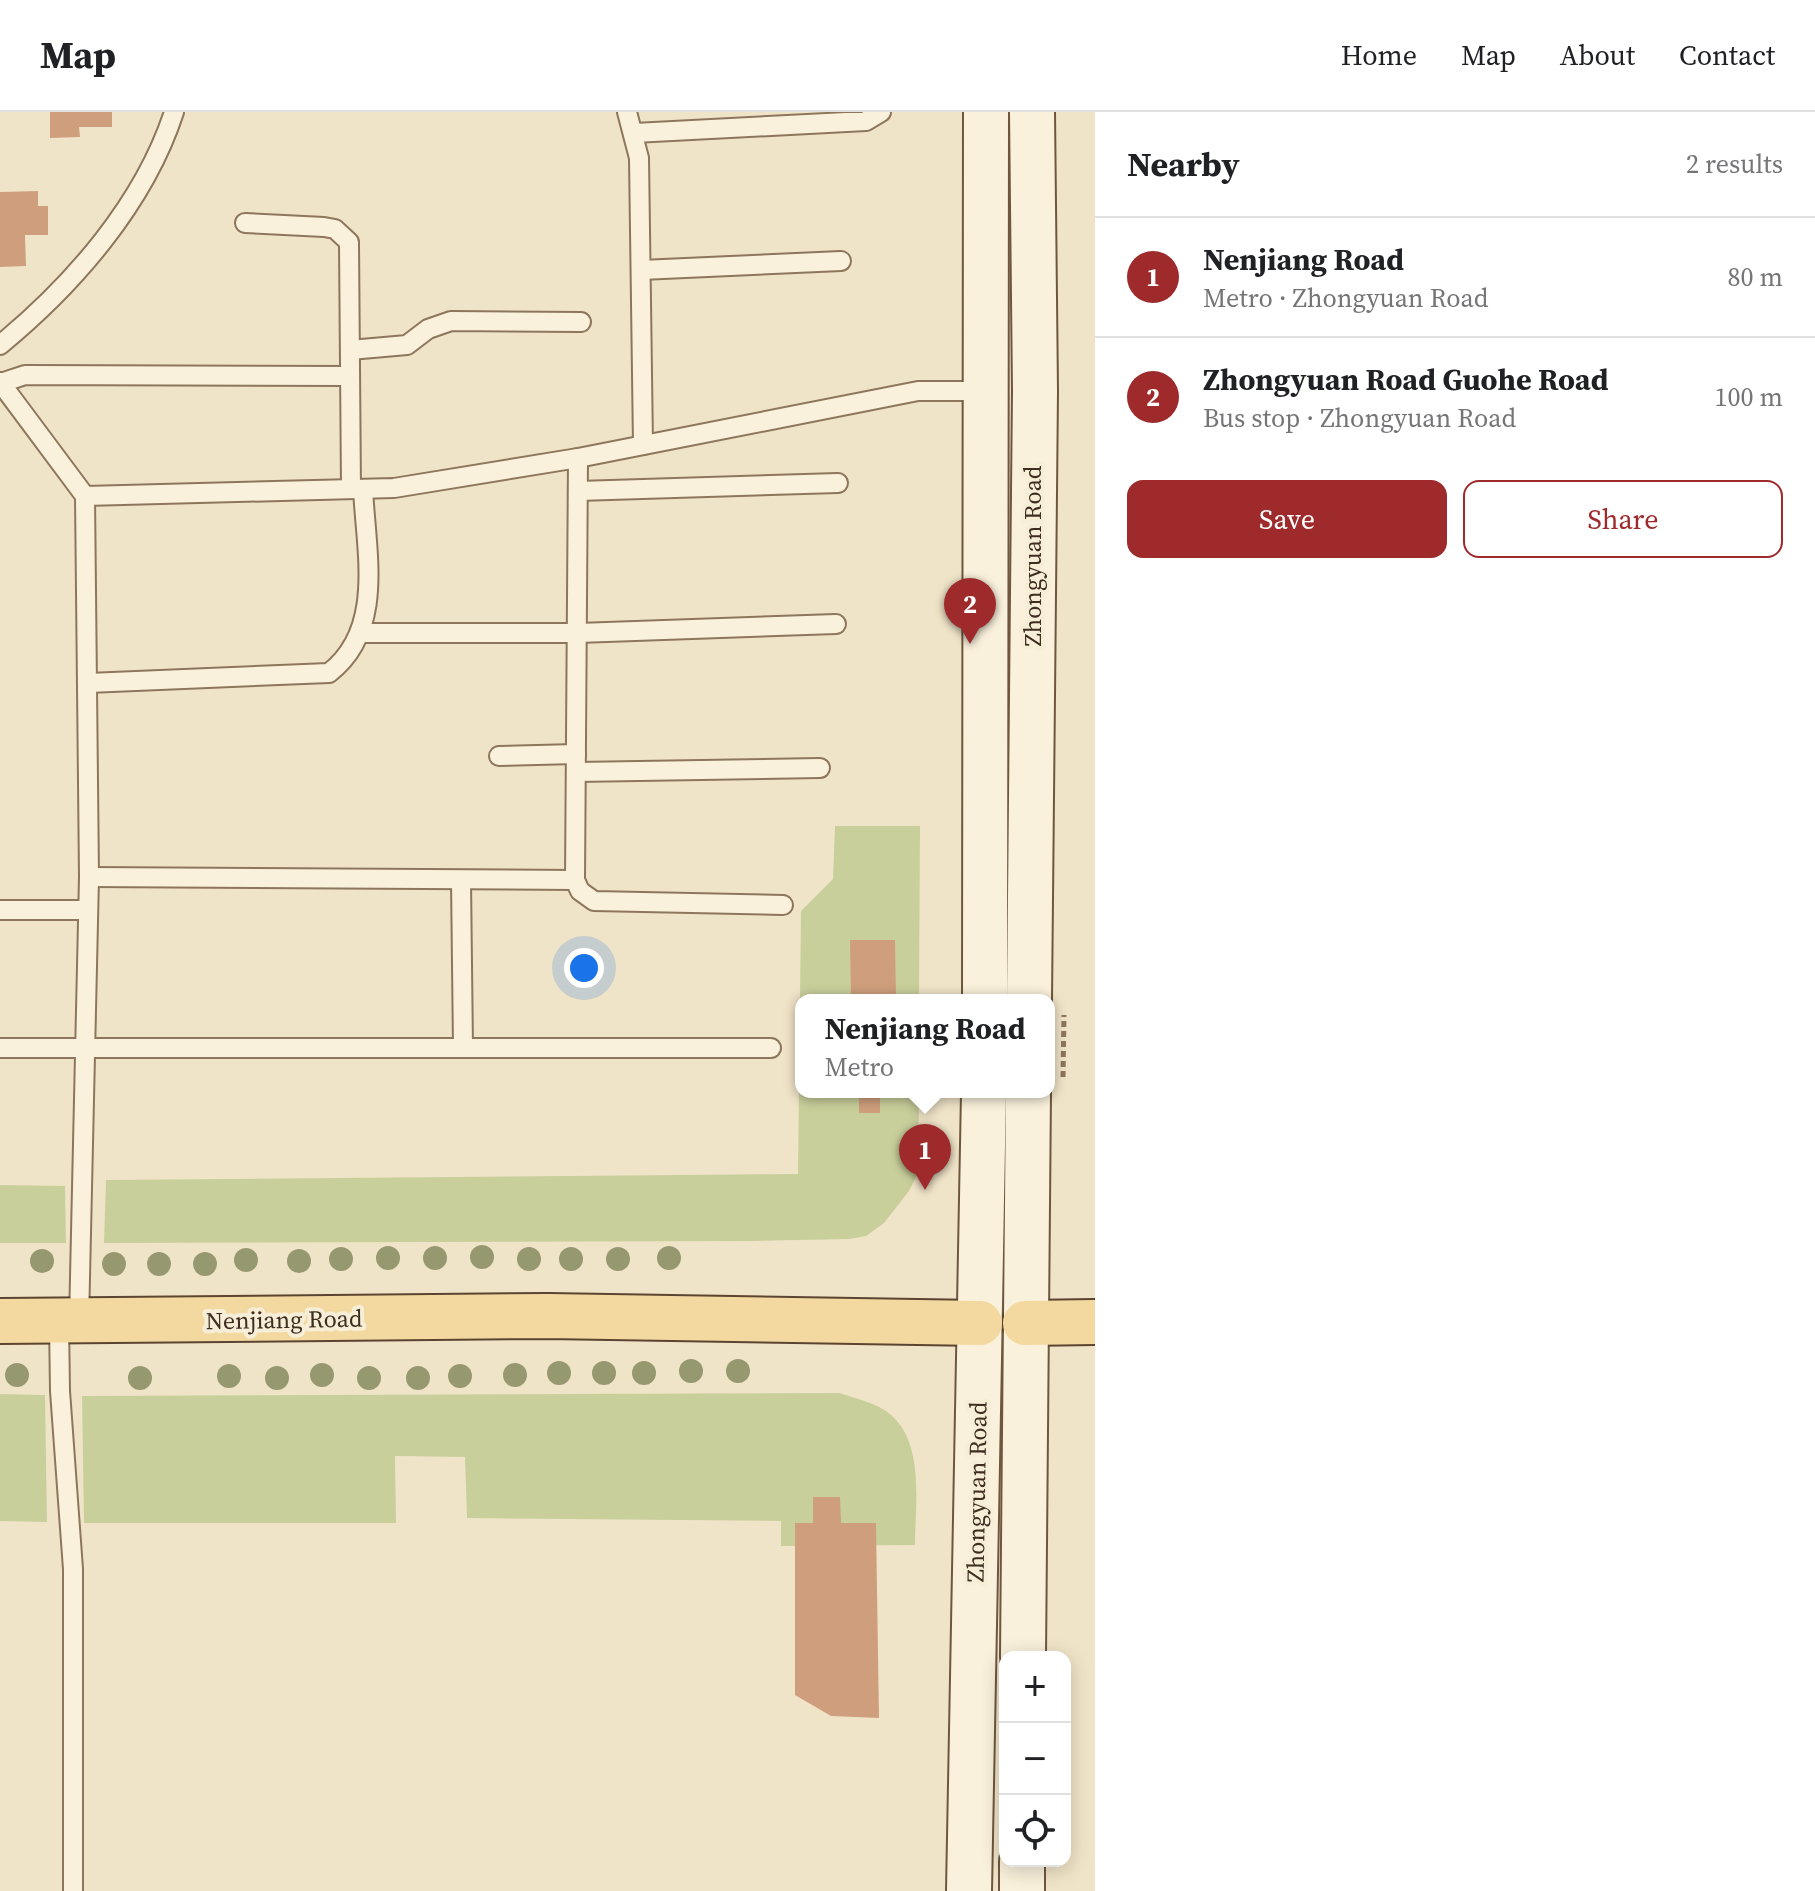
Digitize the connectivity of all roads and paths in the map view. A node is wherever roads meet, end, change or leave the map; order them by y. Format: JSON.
{"nodes":[{"id":1,"x":174,"y":112,"type":"edge"},
{"id":2,"x":627,"y":112,"type":"edge"},
{"id":3,"x":881,"y":112,"type":"edge"},
{"id":4,"x":986,"y":112,"type":"edge"},
{"id":5,"x":1032,"y":112,"type":"edge"},
{"id":6,"x":790,"y":118,"type":"edge"},
{"id":7,"x":634,"y":133,"type":"junction"},
{"id":8,"x":245,"y":223,"type":"dead end"},
{"id":9,"x":841,"y":261,"type":"dead end"},
{"id":10,"x":641,"y":270,"type":"junction"},
{"id":11,"x":581,"y":322,"type":"dead end"},
{"id":12,"x":0,"y":345,"type":"edge"},
{"id":13,"x":350,"y":350,"type":"junction"},
{"id":14,"x":350,"y":376,"type":"junction"},
{"id":15,"x":0,"y":382,"type":"edge"},
{"id":16,"x":987,"y":391,"type":"junction"},
{"id":17,"x":643,"y":445,"type":"junction"},
{"id":18,"x":578,"y":458,"type":"junction"},
{"id":19,"x":838,"y":483,"type":"dead end"},
{"id":20,"x":357,"y":489,"type":"junction"},
{"id":21,"x":578,"y":491,"type":"junction"},
{"id":22,"x":85,"y":496,"type":"junction"},
{"id":23,"x":836,"y":624,"type":"dead end"},
{"id":24,"x":363,"y":633,"type":"junction"},
{"id":25,"x":578,"y":633,"type":"junction"},
{"id":26,"x":88,"y":683,"type":"junction"},
{"id":27,"x":499,"y":756,"type":"dead end"},
{"id":28,"x":576,"y":763,"type":"junction"},
{"id":29,"x":820,"y":768,"type":"dead end"},
{"id":30,"x":89,"y":877,"type":"junction"},
{"id":31,"x":461,"y":880,"type":"junction"},
{"id":32,"x":575,"y":880,"type":"junction"},
{"id":33,"x":783,"y":905,"type":"dead end"},
{"id":34,"x":0,"y":910,"type":"edge"},
{"id":35,"x":87,"y":910,"type":"junction"},
{"id":36,"x":985,"y":994,"type":"edge"},
{"id":37,"x":1029,"y":994,"type":"edge"},
{"id":38,"x":0,"y":1048,"type":"edge"},
{"id":39,"x":83,"y":1048,"type":"junction"},
{"id":40,"x":463,"y":1048,"type":"junction"},
{"id":41,"x":771,"y":1048,"type":"dead end"},
{"id":42,"x":984,"y":1098,"type":"edge"},
{"id":43,"x":1028,"y":1098,"type":"edge"},
{"id":44,"x":0,"y":1321,"type":"edge"},
{"id":45,"x":69,"y":1322,"type":"junction"},
{"id":46,"x":1095,"y":1322,"type":"edge"},
{"id":47,"x":980,"y":1323,"type":"junction"},
{"id":48,"x":1025,"y":1323,"type":"junction"},
{"id":49,"x":1023,"y":1651,"type":"edge"},
{"id":50,"x":1022,"y":1867,"type":"edge"},
{"id":51,"x":73,"y":1891,"type":"edge"},
{"id":52,"x":969,"y":1891,"type":"edge"},
{"id":53,"x":1022,"y":1891,"type":"edge"}],
"edges":[{"from":1,"to":12,"type":"lane"},
{"from":2,"to":7,"type":"lane"},
{"from":3,"to":6,"type":"lane"},
{"from":4,"to":16,"type":"main road","name":"Zhongyuan Road"},
{"from":5,"to":37,"type":"main road","name":"Zhongyuan Road"},
{"from":6,"to":7,"type":"lane"},
{"from":7,"to":10,"type":"lane"},
{"from":8,"to":13,"type":"lane"},
{"from":9,"to":10,"type":"lane"},
{"from":10,"to":17,"type":"lane"},
{"from":11,"to":13,"type":"lane"},
{"from":13,"to":14,"type":"lane"},
{"from":14,"to":15,"type":"lane"},
{"from":14,"to":20,"type":"lane"},
{"from":15,"to":22,"type":"lane"},
{"from":16,"to":17,"type":"lane"},
{"from":16,"to":36,"type":"main road","name":"Zhongyuan Road"},
{"from":17,"to":18,"type":"lane"},
{"from":18,"to":20,"type":"lane"},
{"from":18,"to":21,"type":"lane"},
{"from":19,"to":21,"type":"lane"},
{"from":20,"to":22,"type":"lane"},
{"from":20,"to":24,"type":"lane"},
{"from":21,"to":25,"type":"lane"},
{"from":22,"to":26,"type":"lane"},
{"from":23,"to":25,"type":"lane"},
{"from":24,"to":25,"type":"lane"},
{"from":24,"to":26,"type":"lane"},
{"from":25,"to":28,"type":"lane"},
{"from":26,"to":30,"type":"lane"},
{"from":27,"to":28,"type":"lane"},
{"from":28,"to":29,"type":"lane"},
{"from":28,"to":32,"type":"lane"},
{"from":30,"to":31,"type":"lane"},
{"from":30,"to":35,"type":"lane"},
{"from":31,"to":32,"type":"lane"},
{"from":31,"to":40,"type":"lane"},
{"from":32,"to":33,"type":"lane"},
{"from":34,"to":35,"type":"lane"},
{"from":35,"to":39,"type":"lane"},
{"from":38,"to":39,"type":"lane"},
{"from":39,"to":40,"type":"lane"},
{"from":39,"to":45,"type":"lane"},
{"from":40,"to":41,"type":"lane"},
{"from":42,"to":47,"type":"main road","name":"Zhongyuan Road"},
{"from":43,"to":48,"type":"main road","name":"Zhongyuan Road"},
{"from":44,"to":45,"type":"main road","name":"Nenjiang Road"},
{"from":45,"to":47,"type":"main road","name":"Nenjiang Road"},
{"from":45,"to":51,"type":"lane"},
{"from":46,"to":48,"type":"main road","name":"Nenjiang Road"},
{"from":47,"to":48,"type":"main road","name":"Nenjiang Road"},
{"from":47,"to":52,"type":"main road","name":"Zhongyuan Road"},
{"from":48,"to":49,"type":"main road","name":"Zhongyuan Road"},
{"from":50,"to":53,"type":"main road"}]}
